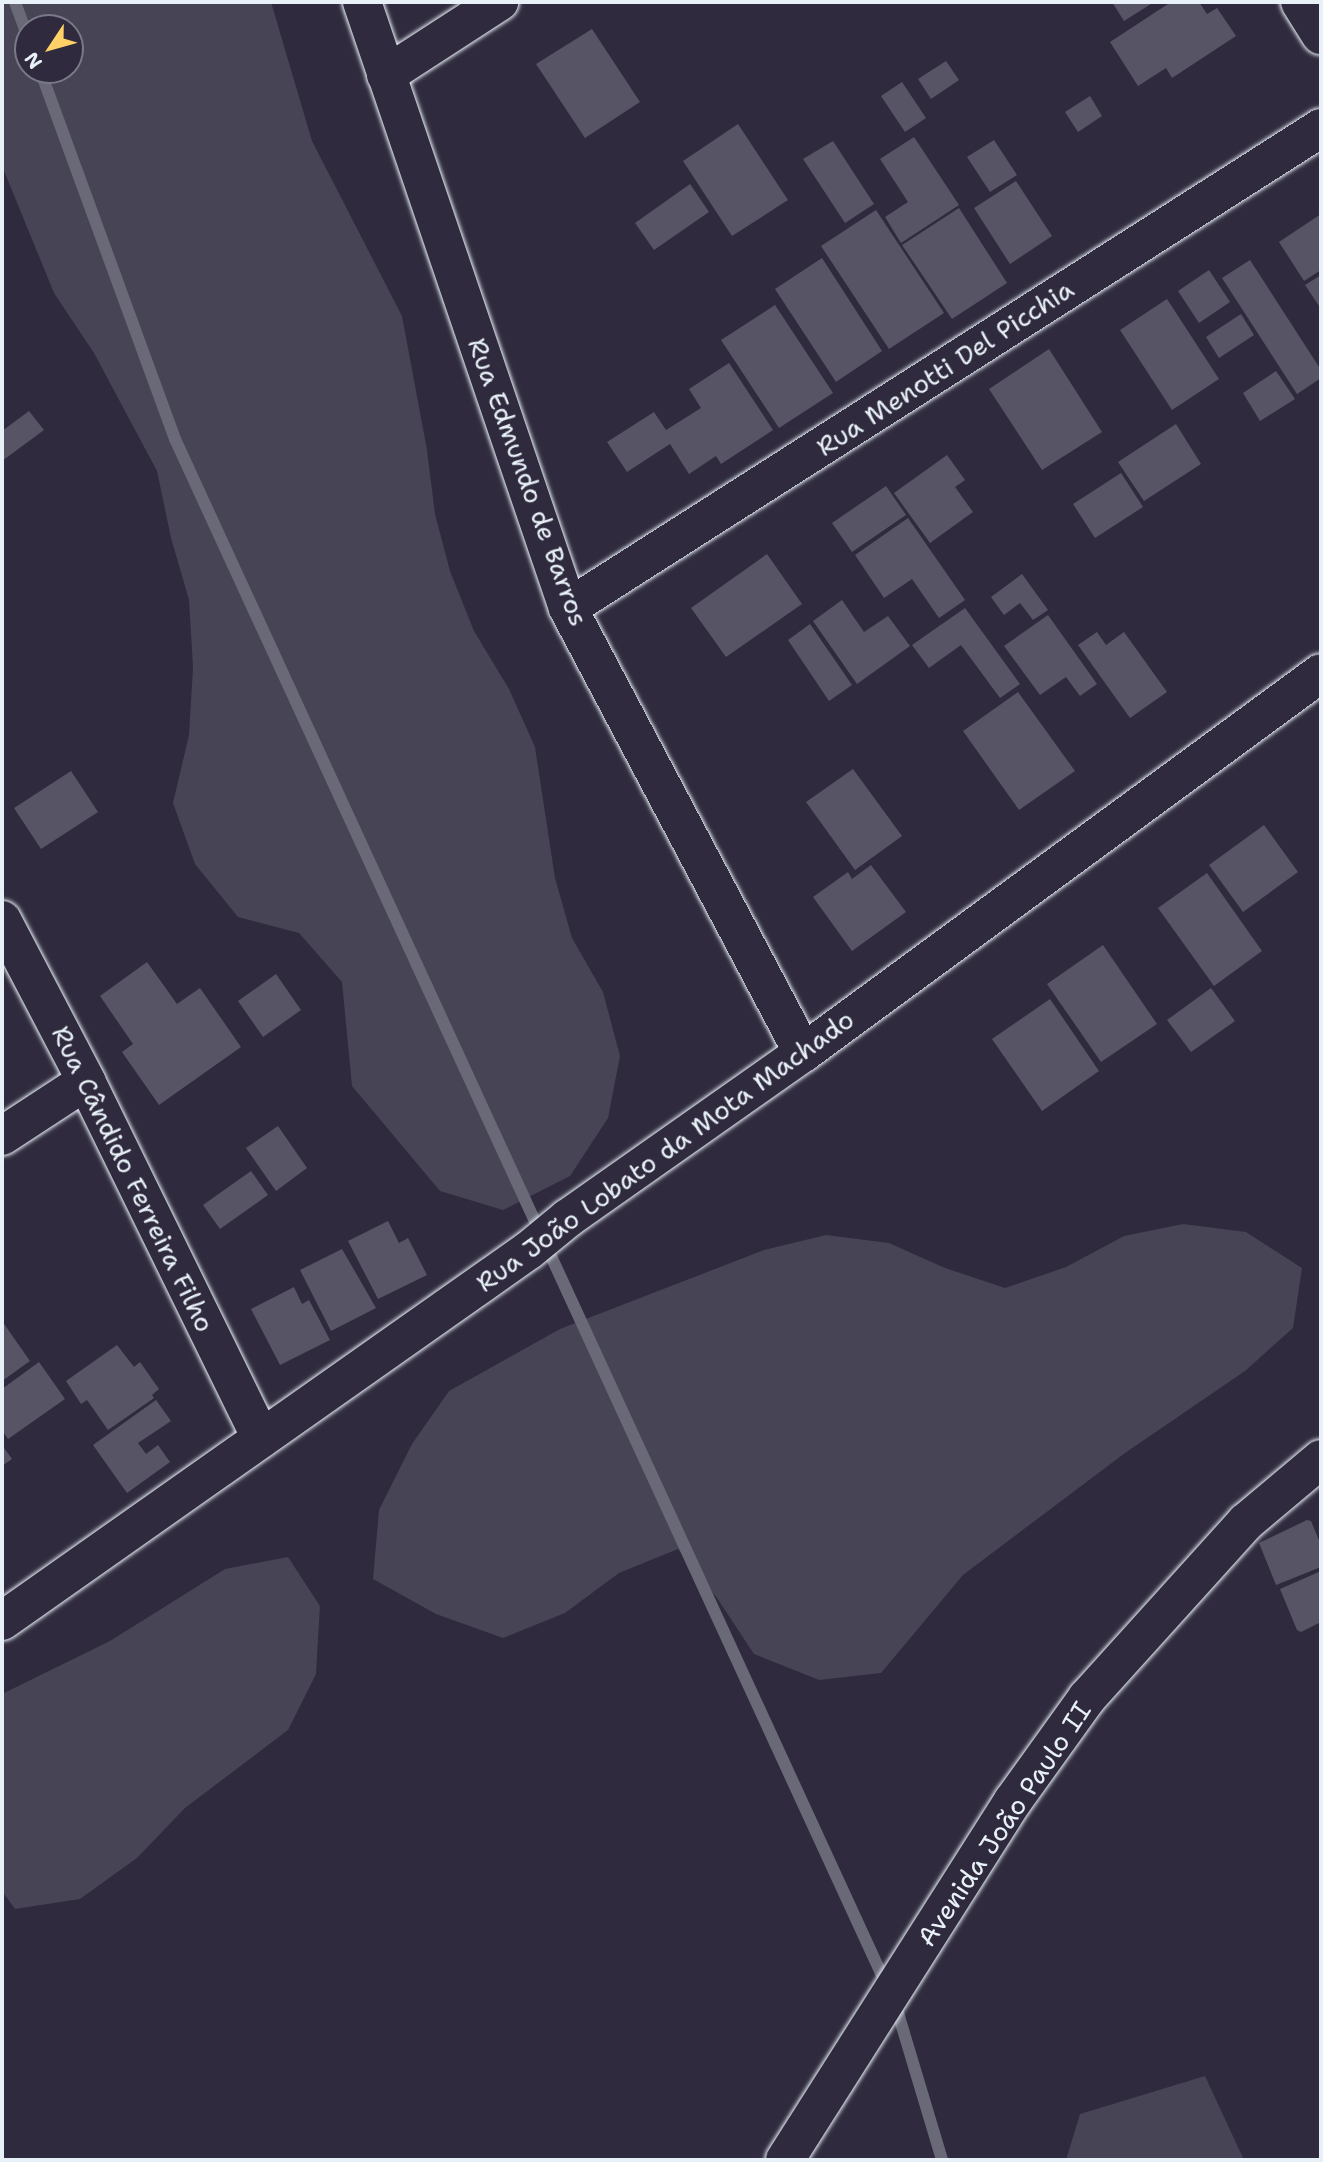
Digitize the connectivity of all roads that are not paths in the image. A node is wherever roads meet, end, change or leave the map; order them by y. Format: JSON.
{"nodes":[{"id":1,"x":362,"y":2,"type":"edge"},
{"id":2,"x":499,"y":2,"type":"edge"},
{"id":3,"x":1300,"y":2,"type":"edge"},
{"id":4,"x":1321,"y":35,"type":"edge"},
{"id":5,"x":386,"y":75,"type":"junction"},
{"id":6,"x":1321,"y":128,"type":"edge"},
{"id":7,"x":568,"y":608,"type":"junction"},
{"id":8,"x":1321,"y":673,"type":"edge"},
{"id":9,"x":2,"y":920,"type":"edge"},
{"id":10,"x":803,"y":1053,"type":"junction"},
{"id":11,"x":86,"y":1081,"type":"junction"},
{"id":12,"x":2,"y":1136,"type":"edge"},
{"id":13,"x":261,"y":1439,"type":"junction"},
{"id":14,"x":1321,"y":1459,"type":"edge"},
{"id":15,"x":2,"y":1621,"type":"edge"},
{"id":16,"x":785,"y":2160,"type":"edge"}],
"edges":[{"from":1,"to":5,"type":"street","name":"Rua Edmundo de Barros"},
{"from":2,"to":5,"type":"street"},
{"from":3,"to":4,"type":"street"},
{"from":5,"to":7,"type":"street","name":"Rua Edmundo de Barros"},
{"from":6,"to":7,"type":"street","name":"Rua Menotti Del Picchia"},
{"from":7,"to":10,"type":"street","name":"Rua Edmundo de Barros"},
{"from":8,"to":10,"type":"street","name":"Rua João Lobato da Mota Machado"},
{"from":9,"to":11,"type":"street","name":"Rua Cândido Ferreira Filho"},
{"from":10,"to":13,"type":"street","name":"Rua João Lobato da Mota Machado"},
{"from":11,"to":12,"type":"street"},
{"from":11,"to":13,"type":"street","name":"Rua Cândido Ferreira Filho"},
{"from":13,"to":15,"type":"street","name":"Rua João Lobato da Mota Machado"},
{"from":14,"to":16,"type":"street","name":"Avenida João Paulo II"}]}
